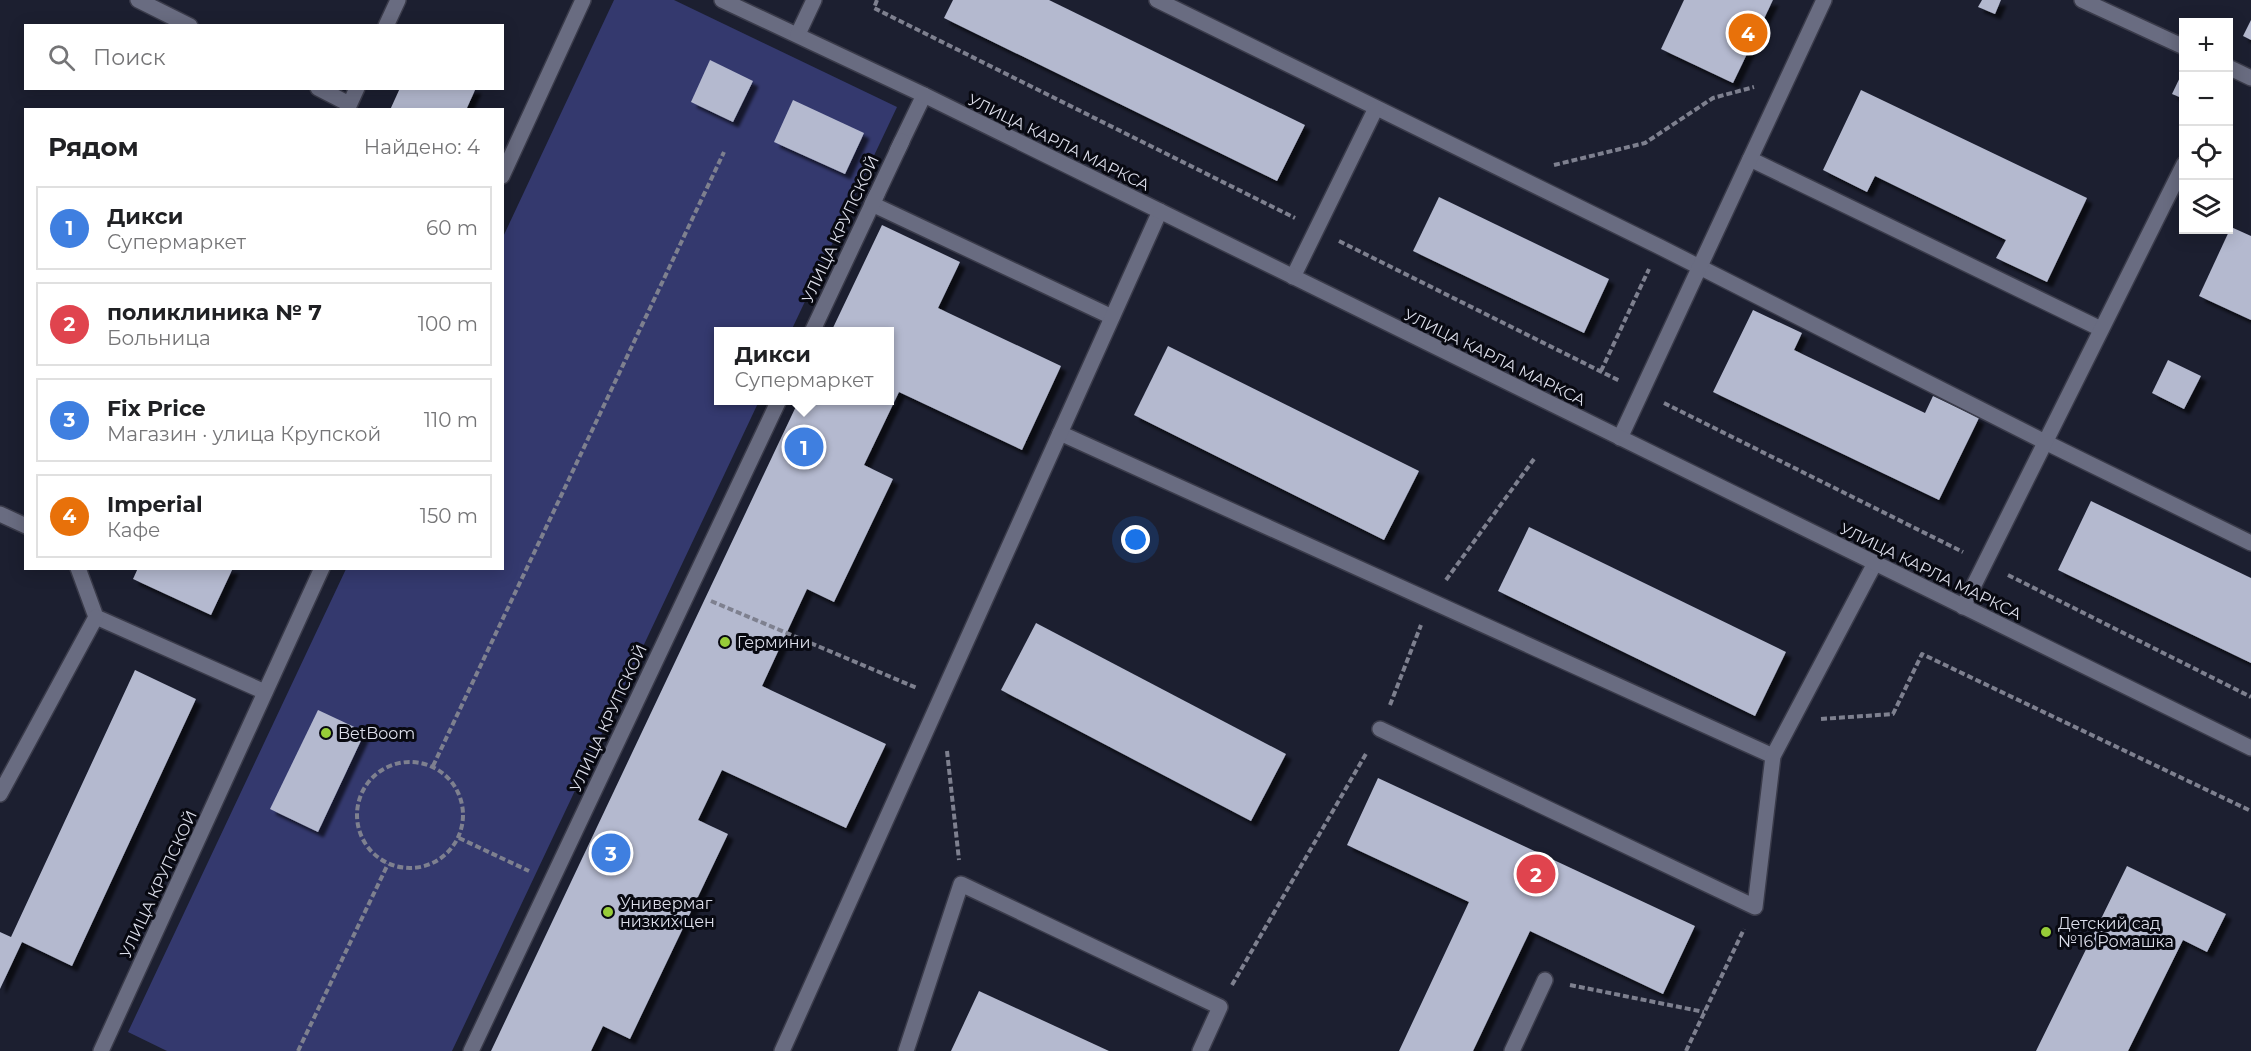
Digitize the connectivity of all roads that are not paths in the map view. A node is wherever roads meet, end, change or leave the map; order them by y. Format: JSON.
{"nodes":[{"id":1,"x":138,"y":0,"type":"edge"},
{"id":2,"x":398,"y":0,"type":"edge"},
{"id":3,"x":584,"y":0,"type":"edge"},
{"id":4,"x":722,"y":0,"type":"edge"},
{"id":5,"x":814,"y":0,"type":"edge"},
{"id":6,"x":1157,"y":0,"type":"edge"},
{"id":7,"x":1824,"y":0,"type":"edge"},
{"id":8,"x":2082,"y":0,"type":"edge"},
{"id":9,"x":186,"y":24,"type":"edge"},
{"id":10,"x":387,"y":24,"type":"edge"},
{"id":11,"x":798,"y":34,"type":"junction"},
{"id":12,"x":2179,"y":45,"type":"edge"},
{"id":13,"x":2233,"y":71,"type":"edge"},
{"id":14,"x":2251,"y":78,"type":"edge"},
{"id":15,"x":321,"y":90,"type":"edge"},
{"id":16,"x":356,"y":90,"type":"edge"},
{"id":17,"x":924,"y":95,"type":"junction"},
{"id":18,"x":348,"y":107,"type":"edge"},
{"id":19,"x":1376,"y":108,"type":"junction"},
{"id":20,"x":902,"y":141,"type":"dead end"},
{"id":21,"x":1750,"y":159,"type":"junction"},
{"id":22,"x":504,"y":172,"type":"edge"},
{"id":23,"x":2179,"y":174,"type":"edge"},
{"id":24,"x":872,"y":204,"type":"junction"},
{"id":25,"x":1160,"y":211,"type":"junction"},
{"id":26,"x":1700,"y":267,"type":"junction"},
{"id":27,"x":1293,"y":277,"type":"junction"},
{"id":28,"x":1112,"y":317,"type":"junction"},
{"id":29,"x":814,"y":327,"type":"edge"},
{"id":30,"x":2101,"y":329,"type":"junction"},
{"id":31,"x":777,"y":405,"type":"edge"},
{"id":32,"x":1060,"y":433,"type":"junction"},
{"id":33,"x":1620,"y":438,"type":"junction"},
{"id":34,"x":2045,"y":442,"type":"junction"},
{"id":35,"x":0,"y":514,"type":"edge"},
{"id":36,"x":24,"y":525,"type":"edge"},
{"id":37,"x":2251,"y":543,"type":"edge"},
{"id":38,"x":1875,"y":563,"type":"junction"},
{"id":39,"x":79,"y":570,"type":"edge"},
{"id":40,"x":321,"y":570,"type":"edge"},
{"id":41,"x":1963,"y":607,"type":"junction"},
{"id":42,"x":96,"y":617,"type":"junction"},
{"id":43,"x":265,"y":692,"type":"junction"},
{"id":44,"x":1380,"y":729,"type":"dead end"},
{"id":45,"x":2251,"y":748,"type":"edge"},
{"id":46,"x":1773,"y":756,"type":"junction"},
{"id":47,"x":0,"y":794,"type":"edge"},
{"id":48,"x":1545,"y":980,"type":"road end"},
{"id":49,"x":101,"y":1051,"type":"edge"},
{"id":50,"x":471,"y":1051,"type":"edge"},
{"id":51,"x":782,"y":1051,"type":"edge"},
{"id":52,"x":906,"y":1051,"type":"edge"},
{"id":53,"x":1200,"y":1051,"type":"edge"},
{"id":54,"x":1512,"y":1051,"type":"edge"}],
"edges":[{"from":1,"to":9,"type":"street"},
{"from":2,"to":10,"type":"street"},
{"from":3,"to":22,"type":"street"},
{"from":4,"to":11,"type":"street","name":"УЛИЦА КАРЛА МАРКСА"},
{"from":5,"to":11,"type":"street"},
{"from":6,"to":19,"type":"street"},
{"from":7,"to":21,"type":"street"},
{"from":8,"to":12,"type":"street"},
{"from":11,"to":17,"type":"street","name":"УЛИЦА КАРЛА МАРКСА"},
{"from":13,"to":14,"type":"street"},
{"from":15,"to":18,"type":"street"},
{"from":16,"to":18,"type":"street"},
{"from":17,"to":24,"type":"street"},
{"from":17,"to":25,"type":"street","name":"УЛИЦА КАРЛА МАРКСА"},
{"from":19,"to":26,"type":"street"},
{"from":19,"to":27,"type":"street"},
{"from":20,"to":24,"type":"street","name":"УЛИЦА КРУПСКОЙ"},
{"from":21,"to":26,"type":"street"},
{"from":21,"to":30,"type":"street"},
{"from":23,"to":30,"type":"street"},
{"from":24,"to":28,"type":"street"},
{"from":24,"to":29,"type":"street","name":"УЛИЦА КРУПСКОЙ"},
{"from":25,"to":27,"type":"street","name":"УЛИЦА КАРЛА МАРКСА"},
{"from":25,"to":28,"type":"street"},
{"from":26,"to":33,"type":"street"},
{"from":26,"to":34,"type":"street"},
{"from":27,"to":33,"type":"street","name":"УЛИЦА КАРЛА МАРКСА"},
{"from":28,"to":32,"type":"street"},
{"from":30,"to":34,"type":"street"},
{"from":31,"to":50,"type":"street","name":"УЛИЦА КРУПСКОЙ"},
{"from":32,"to":46,"type":"street"},
{"from":32,"to":51,"type":"street"},
{"from":33,"to":38,"type":"street","name":"УЛИЦА КАРЛА МАРКСА"},
{"from":34,"to":37,"type":"street"},
{"from":34,"to":41,"type":"street"},
{"from":35,"to":36,"type":"street"},
{"from":38,"to":41,"type":"street","name":"УЛИЦА КАРЛА МАРКСА"},
{"from":38,"to":46,"type":"street"},
{"from":39,"to":42,"type":"street"},
{"from":40,"to":43,"type":"street","name":"УЛИЦА КРУПСКОЙ"},
{"from":41,"to":45,"type":"street","name":"УЛИЦА КАРЛА МАРКСА"},
{"from":42,"to":43,"type":"street"},
{"from":42,"to":47,"type":"street"},
{"from":43,"to":49,"type":"street","name":"УЛИЦА КРУПСКОЙ"},
{"from":44,"to":46,"type":"street"},
{"from":48,"to":54,"type":"street"},
{"from":52,"to":53,"type":"street"}]}
